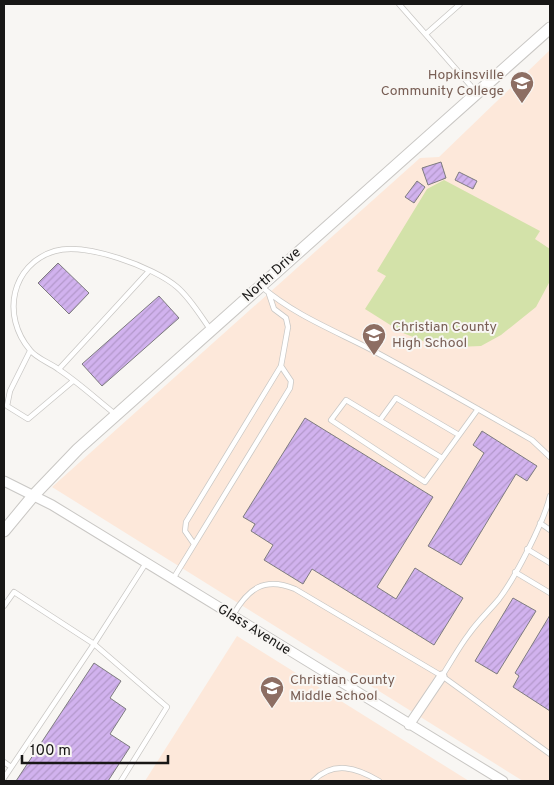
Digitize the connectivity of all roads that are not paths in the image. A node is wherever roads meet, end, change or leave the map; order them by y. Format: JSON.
{"nodes":[{"id":1,"x":398,"y":4,"type":"edge"},
{"id":2,"x":460,"y":4,"type":"edge"},
{"id":3,"x":550,"y":28,"type":"edge"},
{"id":4,"x":426,"y":34,"type":"junction"},
{"id":5,"x":477,"y":93,"type":"junction"},
{"id":6,"x":150,"y":271,"type":"junction"},
{"id":7,"x":264,"y":289,"type":"junction"},
{"id":8,"x":211,"y":330,"type":"junction"},
{"id":9,"x":30,"y":351,"type":"junction"},
{"id":10,"x":281,"y":366,"type":"junction"},
{"id":11,"x":59,"y":369,"type":"junction"},
{"id":12,"x":73,"y":381,"type":"junction"},
{"id":13,"x":478,"y":409,"type":"junction"},
{"id":14,"x":116,"y":415,"type":"junction"},
{"id":15,"x":380,"y":420,"type":"junction"},
{"id":16,"x":459,"y":435,"type":"junction"},
{"id":17,"x":550,"y":457,"type":"edge"},
{"id":18,"x":442,"y":458,"type":"junction"},
{"id":19,"x":4,"y":481,"type":"edge"},
{"id":20,"x":33,"y":496,"type":"junction"},
{"id":21,"x":550,"y":499,"type":"edge"},
{"id":22,"x":540,"y":523,"type":"junction"},
{"id":23,"x":550,"y":530,"type":"edge"},
{"id":24,"x":4,"y":531,"type":"edge"},
{"id":25,"x":194,"y":544,"type":"junction"},
{"id":26,"x":527,"y":549,"type":"junction"},
{"id":27,"x":146,"y":563,"type":"junction"},
{"id":28,"x":550,"y":563,"type":"edge"},
{"id":29,"x":515,"y":572,"type":"junction"},
{"id":30,"x":172,"y":580,"type":"junction"},
{"id":31,"x":550,"y":593,"type":"edge"},
{"id":32,"x":4,"y":606,"type":"edge"},
{"id":33,"x":232,"y":616,"type":"junction"},
{"id":34,"x":94,"y":644,"type":"junction"},
{"id":35,"x":442,"y":676,"type":"junction"},
{"id":36,"x":409,"y":725,"type":"junction"},
{"id":37,"x":550,"y":754,"type":"edge"},
{"id":38,"x":4,"y":762,"type":"edge"},
{"id":39,"x":11,"y":767,"type":"junction"},
{"id":40,"x":4,"y":778,"type":"edge"},
{"id":41,"x":121,"y":781,"type":"edge"},
{"id":42,"x":313,"y":781,"type":"edge"},
{"id":43,"x":378,"y":781,"type":"edge"},
{"id":44,"x":503,"y":781,"type":"edge"}],
"edges":[{"from":1,"to":4,"type":"lane"},
{"from":2,"to":4,"type":"lane"},
{"from":3,"to":5,"type":"main road","name":"North Drive"},
{"from":4,"to":5,"type":"lane"},
{"from":5,"to":7,"type":"main road","name":"North Drive"},
{"from":6,"to":8,"type":"lane"},
{"from":6,"to":9,"type":"lane"},
{"from":6,"to":11,"type":"lane"},
{"from":7,"to":8,"type":"main road","name":"North Drive"},
{"from":7,"to":10,"type":"lane"},
{"from":7,"to":13,"type":"lane"},
{"from":8,"to":14,"type":"main road","name":"North Drive"},
{"from":9,"to":11,"type":"lane"},
{"from":9,"to":12,"type":"lane"},
{"from":10,"to":25,"type":"lane"},
{"from":10,"to":25,"type":"lane"},
{"from":11,"to":12,"type":"lane"},
{"from":12,"to":14,"type":"lane"},
{"from":13,"to":16,"type":"lane"},
{"from":13,"to":17,"type":"lane"},
{"from":14,"to":20,"type":"main road","name":"North Drive"},
{"from":15,"to":16,"type":"lane"},
{"from":15,"to":18,"type":"lane"},
{"from":15,"to":18,"type":"lane"},
{"from":16,"to":18,"type":"lane"},
{"from":19,"to":20,"type":"street","name":"Glass Avenue"},
{"from":20,"to":24,"type":"main road","name":"North Drive"},
{"from":20,"to":27,"type":"street","name":"Glass Avenue"},
{"from":21,"to":22,"type":"lane"},
{"from":22,"to":23,"type":"lane"},
{"from":22,"to":26,"type":"lane"},
{"from":25,"to":30,"type":"lane"},
{"from":26,"to":28,"type":"lane"},
{"from":26,"to":29,"type":"lane"},
{"from":27,"to":30,"type":"street","name":"Glass Avenue"},
{"from":27,"to":34,"type":"lane"},
{"from":29,"to":31,"type":"lane"},
{"from":29,"to":35,"type":"lane"},
{"from":30,"to":33,"type":"street","name":"Glass Avenue"},
{"from":32,"to":34,"type":"lane"},
{"from":33,"to":35,"type":"lane"},
{"from":33,"to":36,"type":"street","name":"Glass Avenue"},
{"from":34,"to":39,"type":"lane"},
{"from":34,"to":41,"type":"lane"},
{"from":35,"to":36,"type":"street"},
{"from":35,"to":37,"type":"lane"},
{"from":36,"to":44,"type":"street","name":"Glass Avenue"},
{"from":38,"to":39,"type":"lane"},
{"from":39,"to":40,"type":"lane"},
{"from":42,"to":43,"type":"lane"}]}
